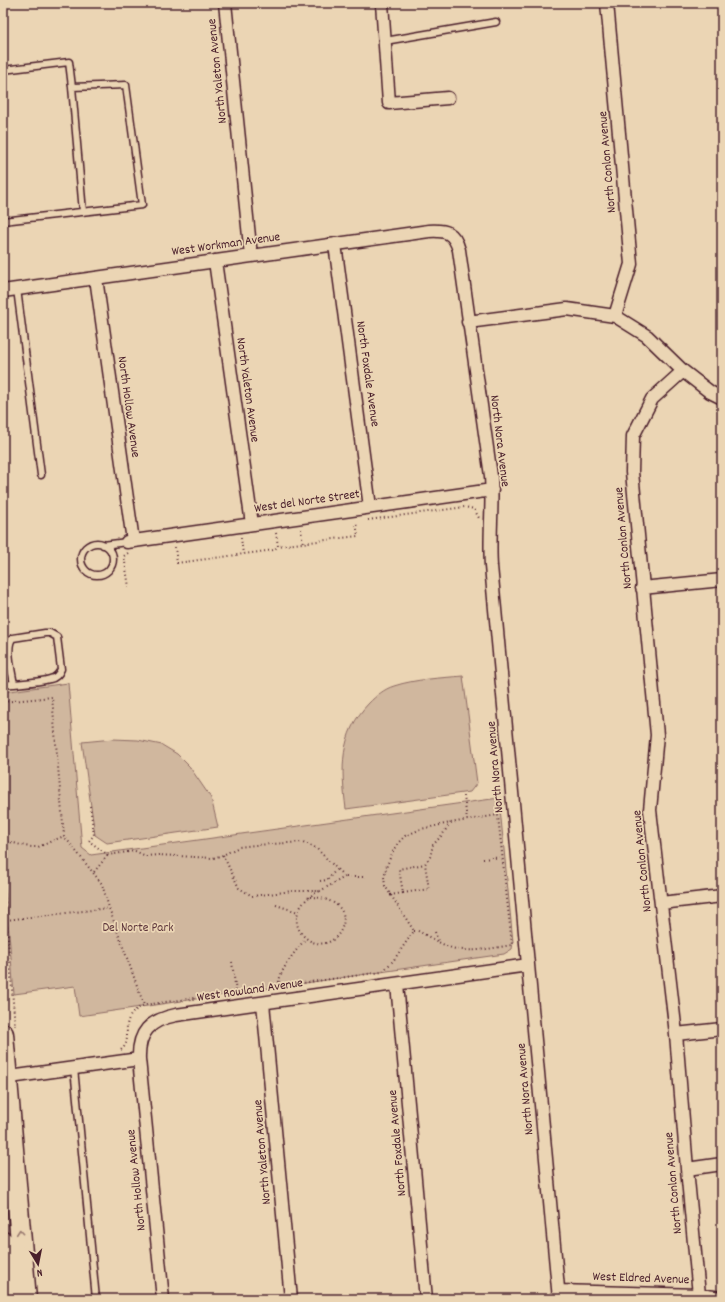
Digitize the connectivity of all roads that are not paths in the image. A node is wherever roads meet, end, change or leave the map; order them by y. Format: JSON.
{"nodes":[{"id":1,"x":225,"y":3,"type":"edge"},
{"id":2,"x":382,"y":3,"type":"edge"},
{"id":3,"x":607,"y":3,"type":"edge"},
{"id":4,"x":496,"y":22,"type":"dead end"},
{"id":5,"x":385,"y":41,"type":"junction"},
{"id":6,"x":3,"y":70,"type":"edge"},
{"id":7,"x":72,"y":87,"type":"junction"},
{"id":8,"x":448,"y":98,"type":"dead end"},
{"id":9,"x":82,"y":212,"type":"junction"},
{"id":10,"x":3,"y":221,"type":"edge"},
{"id":11,"x":451,"y":235,"type":"joint"},
{"id":12,"x":335,"y":244,"type":"junction"},
{"id":13,"x":251,"y":256,"type":"junction"},
{"id":14,"x":215,"y":261,"type":"junction"},
{"id":15,"x":96,"y":278,"type":"junction"},
{"id":16,"x":17,"y":289,"type":"junction"},
{"id":17,"x":3,"y":291,"type":"edge"},
{"id":18,"x":615,"y":316,"type":"junction"},
{"id":19,"x":468,"y":322,"type":"junction"},
{"id":20,"x":683,"y":371,"type":"junction"},
{"id":21,"x":722,"y":398,"type":"edge"},
{"id":22,"x":41,"y":475,"type":"dead end"},
{"id":23,"x":492,"y":490,"type":"junction"},
{"id":24,"x":370,"y":507,"type":"junction"},
{"id":25,"x":252,"y":524,"type":"junction"},
{"id":26,"x":103,"y":545,"type":"junction"},
{"id":27,"x":129,"y":545,"type":"junction"},
{"id":28,"x":722,"y":580,"type":"edge"},
{"id":29,"x":642,"y":588,"type":"junction"},
{"id":30,"x":14,"y":684,"type":"junction"},
{"id":31,"x":3,"y":685,"type":"edge"},
{"id":32,"x":722,"y":896,"type":"edge"},
{"id":33,"x":661,"y":903,"type":"junction"},
{"id":34,"x":528,"y":965,"type":"junction"},
{"id":35,"x":397,"y":984,"type":"junction"},
{"id":36,"x":263,"y":1003,"type":"junction"},
{"id":37,"x":722,"y":1029,"type":"edge"},
{"id":38,"x":9,"y":1034,"type":"edge"},
{"id":39,"x":676,"y":1034,"type":"junction"},
{"id":40,"x":139,"y":1059,"type":"junction"},
{"id":41,"x":74,"y":1068,"type":"junction"},
{"id":42,"x":5,"y":1078,"type":"edge"},
{"id":43,"x":722,"y":1164,"type":"edge"},
{"id":44,"x":686,"y":1169,"type":"junction"},
{"id":45,"x":3,"y":1242,"type":"edge"},
{"id":46,"x":559,"y":1295,"type":"edge"},
{"id":47,"x":699,"y":1295,"type":"junction"},
{"id":48,"x":648,"y":1296,"type":"edge"},
{"id":49,"x":722,"y":1298,"type":"edge"},
{"id":50,"x":8,"y":1299,"type":"edge"},
{"id":51,"x":26,"y":1299,"type":"edge"},
{"id":52,"x":96,"y":1299,"type":"edge"},
{"id":53,"x":163,"y":1299,"type":"edge"},
{"id":54,"x":290,"y":1299,"type":"edge"},
{"id":55,"x":426,"y":1299,"type":"edge"}],
"edges":[{"from":1,"to":13,"type":"street","name":"North Yaleton Avenue"},
{"from":2,"to":5,"type":"street"},
{"from":3,"to":18,"type":"street","name":"North Conlon Avenue"},
{"from":4,"to":5,"type":"lane"},
{"from":5,"to":8,"type":"street"},
{"from":6,"to":7,"type":"lane"},
{"from":7,"to":9,"type":"lane"},
{"from":7,"to":9,"type":"lane"},
{"from":9,"to":10,"type":"lane"},
{"from":11,"to":12,"type":"street","name":"West Workman Avenue"},
{"from":11,"to":19,"type":"street","name":"North Nora Avenue"},
{"from":12,"to":13,"type":"street","name":"West Workman Avenue"},
{"from":12,"to":24,"type":"street","name":"North Foxdale Avenue"},
{"from":13,"to":14,"type":"street","name":"West Workman Avenue"},
{"from":14,"to":15,"type":"street","name":"West Workman Avenue"},
{"from":14,"to":25,"type":"street","name":"North Yaleton Avenue"},
{"from":15,"to":16,"type":"street","name":"West Workman Avenue"},
{"from":15,"to":27,"type":"street","name":"North Hollow Avenue"},
{"from":16,"to":17,"type":"street","name":"West Workman Avenue"},
{"from":16,"to":22,"type":"lane"},
{"from":18,"to":19,"type":"street"},
{"from":18,"to":20,"type":"street"},
{"from":19,"to":23,"type":"street","name":"North Nora Avenue"},
{"from":20,"to":21,"type":"street"},
{"from":20,"to":29,"type":"street","name":"North Conlon Avenue"},
{"from":23,"to":24,"type":"street","name":"West del Norte Street"},
{"from":23,"to":34,"type":"street","name":"North Nora Avenue"},
{"from":24,"to":25,"type":"street","name":"West del Norte Street"},
{"from":25,"to":27,"type":"street","name":"West del Norte Street"},
{"from":26,"to":26,"type":"lane"},
{"from":26,"to":27,"type":"lane"},
{"from":28,"to":29,"type":"street"},
{"from":29,"to":33,"type":"street","name":"North Conlon Avenue"},
{"from":30,"to":30,"type":"lane"},
{"from":30,"to":31,"type":"lane"},
{"from":32,"to":33,"type":"street"},
{"from":33,"to":39,"type":"street","name":"North Conlon Avenue"},
{"from":34,"to":35,"type":"street","name":"West Rowland Avenue"},
{"from":34,"to":46,"type":"street","name":"North Nora Avenue"},
{"from":35,"to":36,"type":"street","name":"West Rowland Avenue"},
{"from":35,"to":55,"type":"street","name":"North Foxdale Avenue"},
{"from":36,"to":40,"type":"street","name":"West Rowland Avenue"},
{"from":36,"to":54,"type":"street","name":"North Yaleton Avenue"},
{"from":37,"to":39,"type":"street"},
{"from":38,"to":42,"type":"main road"},
{"from":39,"to":44,"type":"street","name":"North Conlon Avenue"},
{"from":40,"to":41,"type":"street"},
{"from":40,"to":53,"type":"street","name":"North Hollow Avenue"},
{"from":41,"to":42,"type":"street"},
{"from":41,"to":52,"type":"lane"},
{"from":51,"to":42,"type":"main road","one_way":true},
{"from":43,"to":44,"type":"street"},
{"from":44,"to":47,"type":"street","name":"North Conlon Avenue"},
{"from":45,"to":50,"type":"main road"},
{"from":46,"to":48,"type":"street","name":"West Eldred Avenue"},
{"from":47,"to":48,"type":"street","name":"West Eldred Avenue"},
{"from":47,"to":49,"type":"street","name":"West Eldred Avenue"}]}
